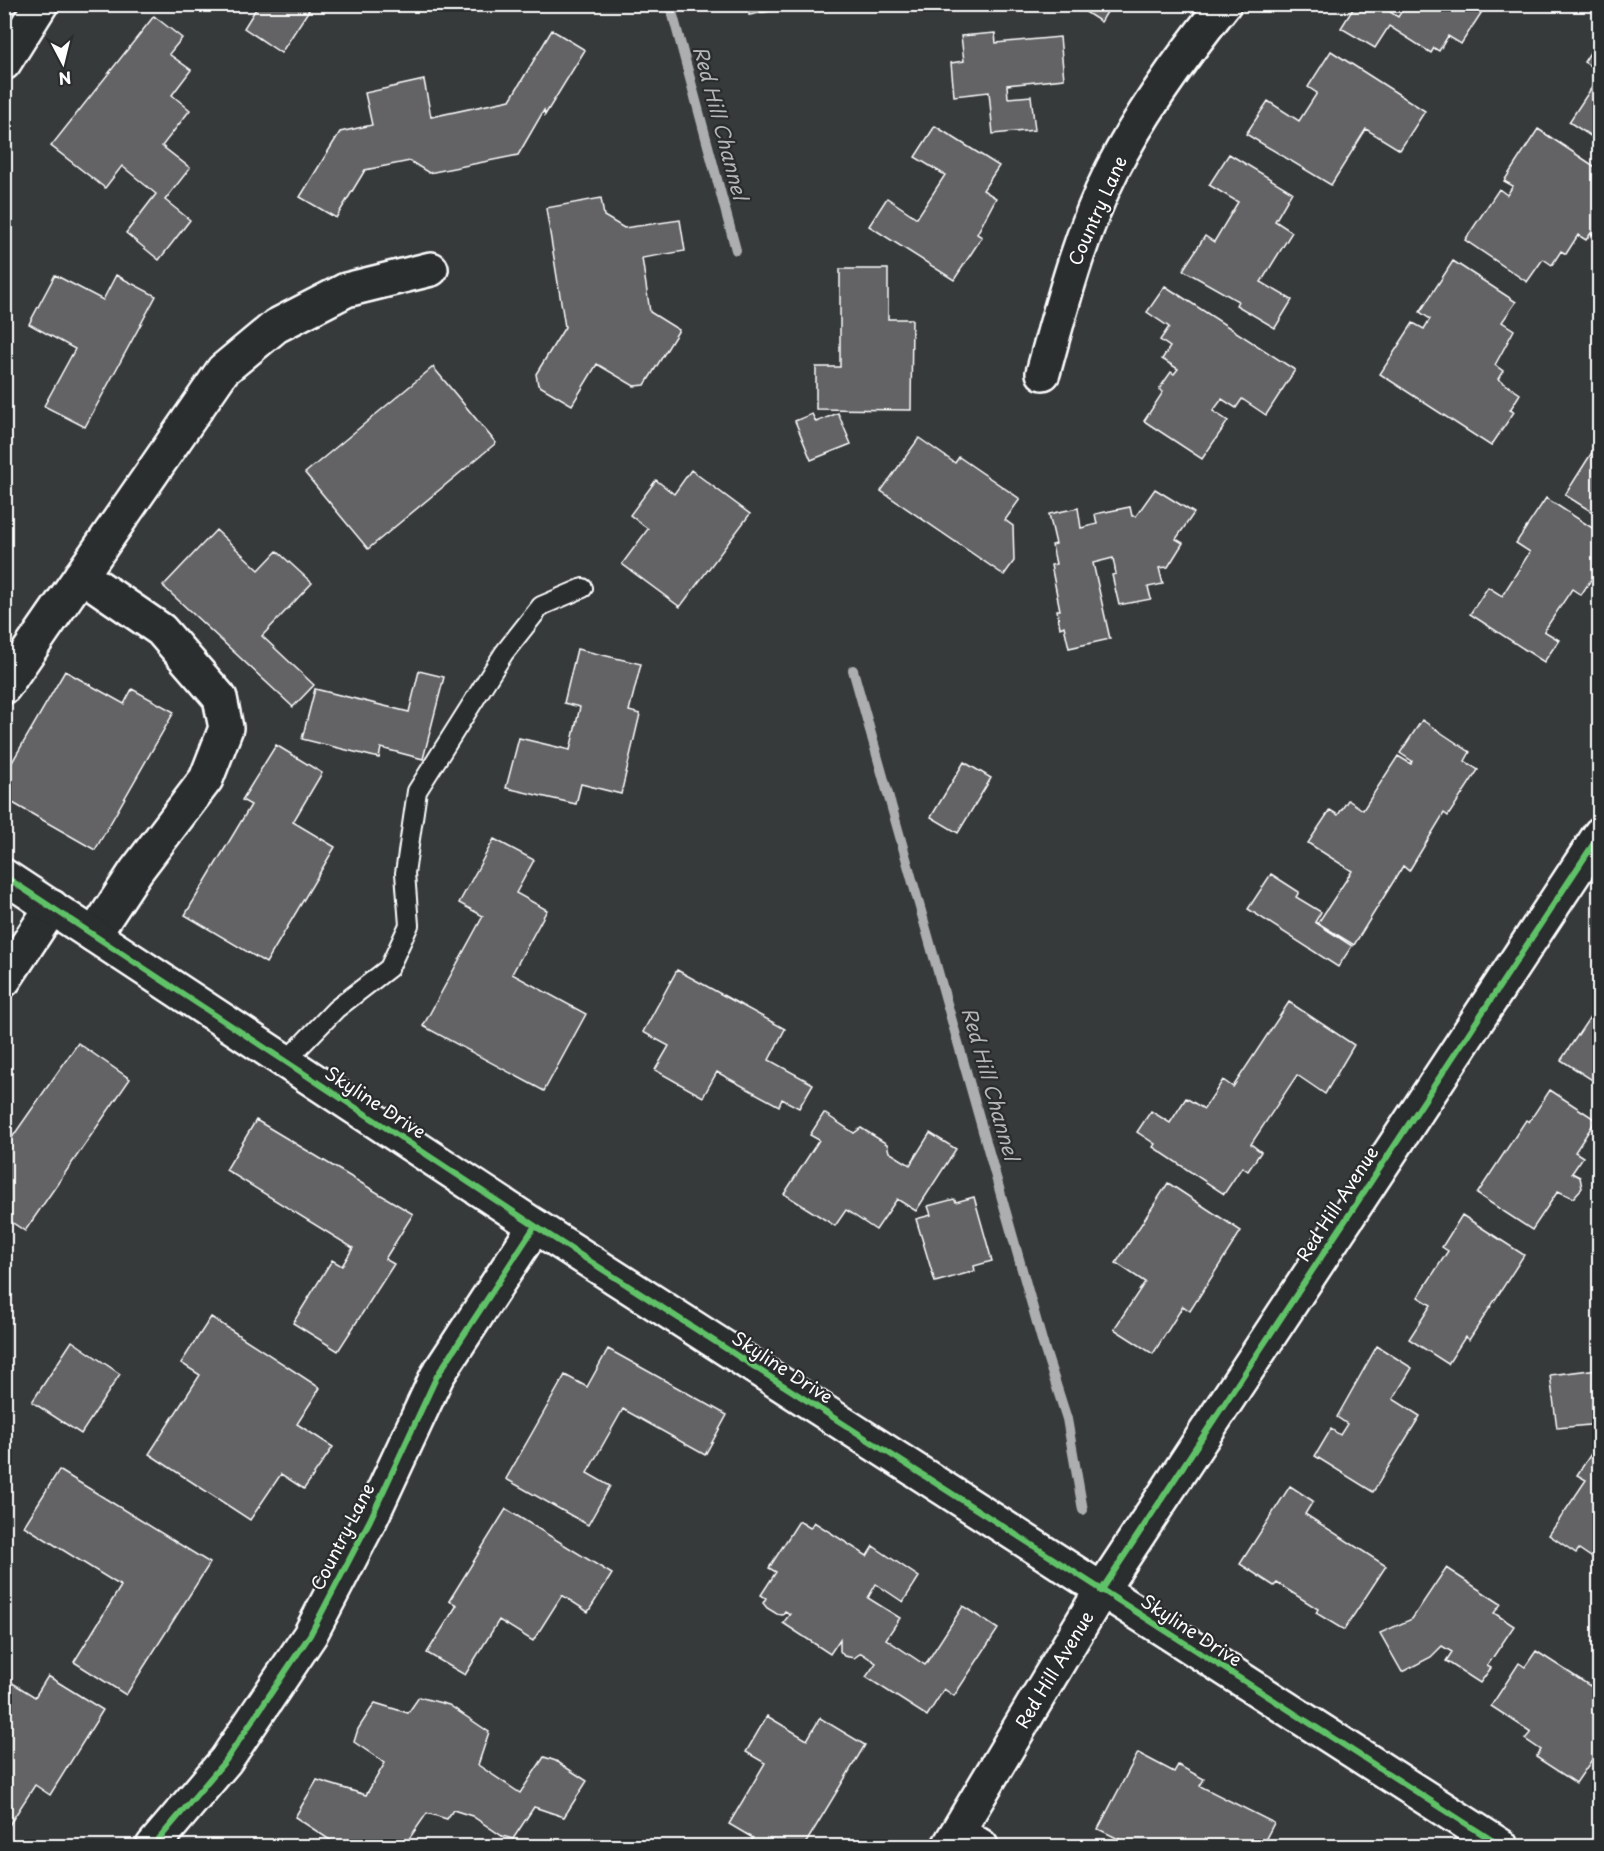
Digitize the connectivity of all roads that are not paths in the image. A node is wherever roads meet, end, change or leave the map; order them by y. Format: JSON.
{"nodes":[{"id":1,"x":41,"y":4,"type":"edge"},
{"id":2,"x":1224,"y":4,"type":"edge"},
{"id":3,"x":4,"y":63,"type":"edge"},
{"id":4,"x":431,"y":269,"type":"dead end"},
{"id":5,"x":1043,"y":372,"type":"dead end"},
{"id":6,"x":81,"y":574,"type":"junction"},
{"id":7,"x":583,"y":588,"type":"dead end"},
{"id":8,"x":4,"y":687,"type":"edge"},
{"id":9,"x":1599,"y":834,"type":"edge"},
{"id":10,"x":4,"y":876,"type":"edge"},
{"id":11,"x":52,"y":907,"type":"junction"},
{"id":12,"x":94,"y":935,"type":"junction"},
{"id":13,"x":4,"y":980,"type":"edge"},
{"id":14,"x":285,"y":1062,"type":"junction"},
{"id":15,"x":535,"y":1226,"type":"junction"},
{"id":16,"x":1101,"y":1591,"type":"junction"},
{"id":17,"x":962,"y":1842,"type":"edge"},
{"id":18,"x":153,"y":1846,"type":"edge"},
{"id":19,"x":1501,"y":1846,"type":"edge"}],
"edges":[{"from":1,"to":3,"type":"street"},
{"from":2,"to":5,"type":"street","name":"Country Lane"},
{"from":4,"to":6,"type":"street"},
{"from":6,"to":8,"type":"street"},
{"from":6,"to":12,"type":"street"},
{"from":7,"to":14,"type":"lane"},
{"from":9,"to":16,"type":"street","name":"Red Hill Avenue"},
{"from":10,"to":11,"type":"street","name":"Skyline Drive"},
{"from":11,"to":12,"type":"street","name":"Skyline Drive"},
{"from":11,"to":13,"type":"street"},
{"from":12,"to":14,"type":"street","name":"Skyline Drive"},
{"from":14,"to":15,"type":"street","name":"Skyline Drive"},
{"from":15,"to":16,"type":"street","name":"Skyline Drive"},
{"from":15,"to":18,"type":"street","name":"Country Lane"},
{"from":16,"to":17,"type":"street","name":"Red Hill Avenue"},
{"from":16,"to":19,"type":"street","name":"Skyline Drive"}]}
